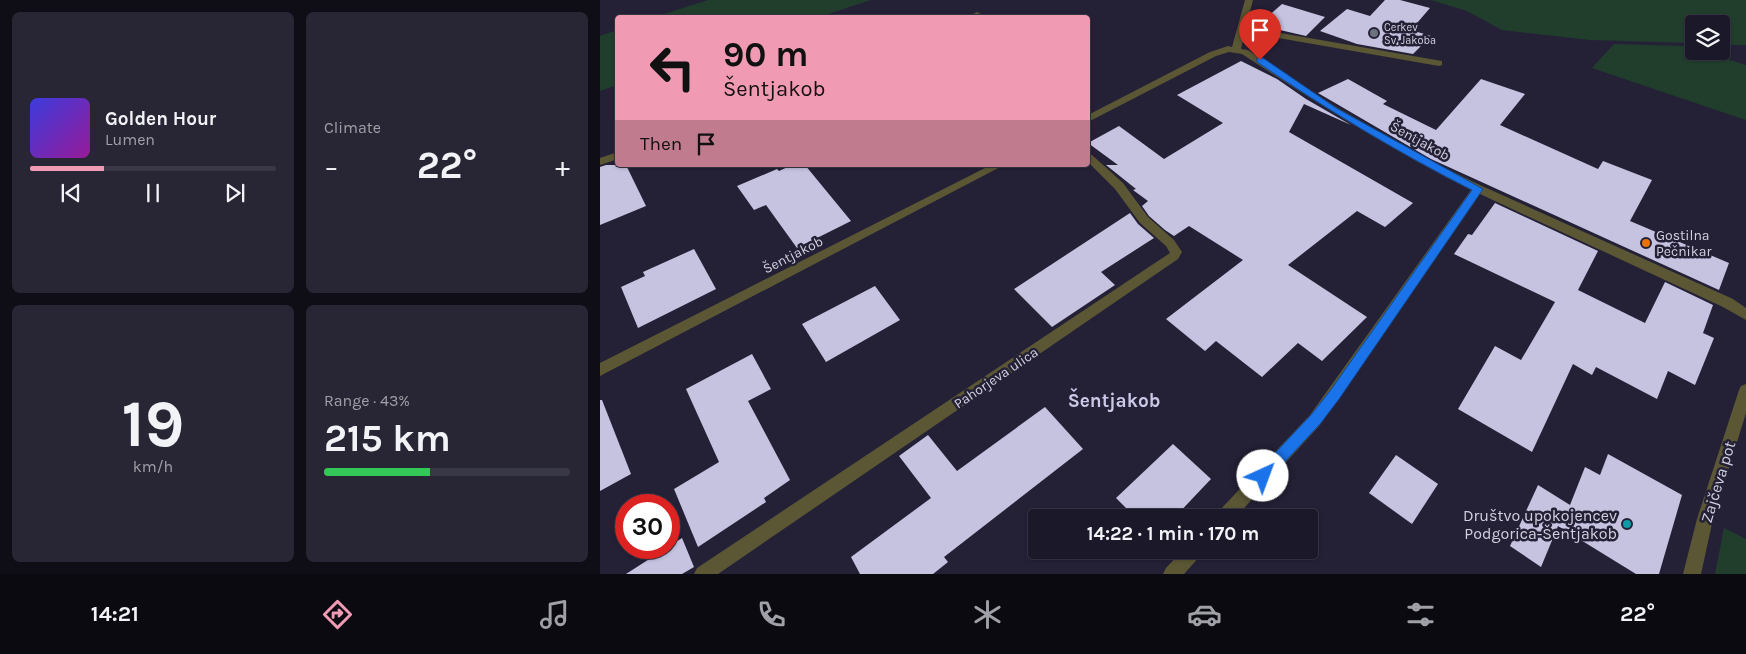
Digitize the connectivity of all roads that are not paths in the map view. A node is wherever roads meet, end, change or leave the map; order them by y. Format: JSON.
{"nodes":[{"id":1,"x":1249,"y":0,"type":"edge"},
{"id":2,"x":1241,"y":29,"type":"junction"},
{"id":3,"x":1236,"y":50,"type":"junction"},
{"id":4,"x":1439,"y":64,"type":"dead end"},
{"id":5,"x":1090,"y":118,"type":"edge"},
{"id":6,"x":615,"y":156,"type":"edge"},
{"id":7,"x":1090,"y":159,"type":"edge"},
{"id":8,"x":600,"y":162,"type":"edge"},
{"id":9,"x":995,"y":167,"type":"edge"},
{"id":10,"x":1478,"y":189,"type":"junction"},
{"id":11,"x":1746,"y":315,"type":"edge"},
{"id":12,"x":600,"y":370,"type":"edge"},
{"id":13,"x":1746,"y":390,"type":"edge"},
{"id":14,"x":1232,"y":509,"type":"edge"},
{"id":15,"x":1186,"y":559,"type":"edge"},
{"id":16,"x":703,"y":574,"type":"edge"},
{"id":17,"x":1172,"y":574,"type":"edge"},
{"id":18,"x":1692,"y":574,"type":"edge"}],
"edges":[{"from":1,"to":2,"type":"street"},
{"from":2,"to":3,"type":"street"},
{"from":2,"to":4,"type":"street"},
{"from":3,"to":5,"type":"street"},
{"from":3,"to":10,"type":"street","name":"Šentjakob"},
{"from":6,"to":8,"type":"street"},
{"from":7,"to":16,"type":"street","name":"Pahorjeva ulica"},
{"from":9,"to":12,"type":"street","name":"Šentjakob"},
{"from":10,"to":11,"type":"street","name":"Šentjakob"},
{"from":10,"to":14,"type":"street"},
{"from":13,"to":18,"type":"street","name":"Zajčeva pot"},
{"from":15,"to":17,"type":"street"}]}
